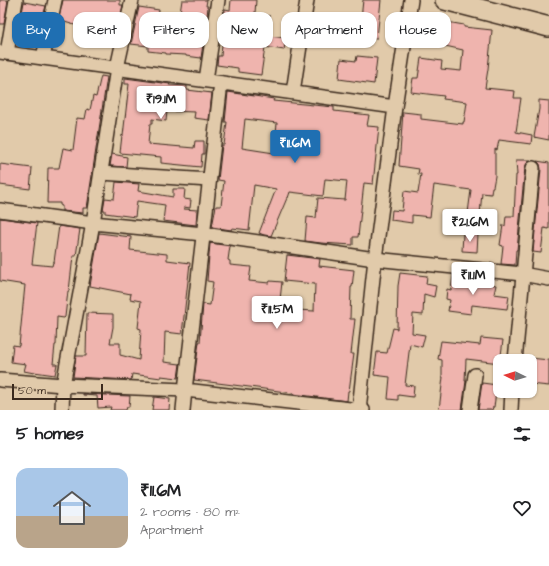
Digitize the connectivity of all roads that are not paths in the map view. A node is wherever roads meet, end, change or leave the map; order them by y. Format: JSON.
{"nodes":[{"id":1,"x":16,"y":0,"type":"edge"},
{"id":2,"x":55,"y":0,"type":"edge"},
{"id":3,"x":132,"y":0,"type":"edge"},
{"id":4,"x":218,"y":0,"type":"edge"},
{"id":5,"x":307,"y":0,"type":"edge"},
{"id":6,"x":411,"y":0,"type":"edge"},
{"id":7,"x":445,"y":0,"type":"edge"},
{"id":8,"x":549,"y":27,"type":"edge"},
{"id":9,"x":4,"y":52,"type":"edge"},
{"id":10,"x":43,"y":58,"type":"junction"},
{"id":11,"x":117,"y":68,"type":"junction"},
{"id":12,"x":206,"y":80,"type":"junction"},
{"id":13,"x":221,"y":82,"type":"junction"},
{"id":14,"x":293,"y":92,"type":"junction"},
{"id":15,"x":395,"y":107,"type":"junction"},
{"id":16,"x":533,"y":168,"type":"dead end"},
{"id":17,"x":101,"y":173,"type":"junction"},
{"id":18,"x":210,"y":180,"type":"junction"},
{"id":19,"x":0,"y":210,"type":"edge"},
{"id":20,"x":93,"y":224,"type":"junction"},
{"id":21,"x":203,"y":234,"type":"junction"},
{"id":22,"x":375,"y":259,"type":"junction"},
{"id":23,"x":522,"y":274,"type":"junction"},
{"id":24,"x":549,"y":279,"type":"edge"},
{"id":25,"x":516,"y":354,"type":"edge"},
{"id":26,"x":475,"y":375,"type":"dead end"},
{"id":27,"x":0,"y":380,"type":"edge"},
{"id":28,"x":64,"y":385,"type":"junction"},
{"id":29,"x":185,"y":390,"type":"junction"},
{"id":30,"x":512,"y":398,"type":"edge"},
{"id":31,"x":62,"y":410,"type":"edge"},
{"id":32,"x":183,"y":410,"type":"edge"},
{"id":33,"x":359,"y":410,"type":"edge"},
{"id":34,"x":363,"y":410,"type":"edge"},
{"id":35,"x":470,"y":410,"type":"edge"},
{"id":36,"x":511,"y":410,"type":"edge"}],
"edges":[{"from":1,"to":9,"type":"street"},
{"from":2,"to":10,"type":"street"},
{"from":3,"to":11,"type":"street"},
{"from":4,"to":12,"type":"street"},
{"from":5,"to":14,"type":"street"},
{"from":6,"to":15,"type":"street"},
{"from":7,"to":8,"type":"main road"},
{"from":9,"to":10,"type":"street"},
{"from":10,"to":11,"type":"street"},
{"from":11,"to":12,"type":"street"},
{"from":11,"to":17,"type":"street"},
{"from":12,"to":13,"type":"street"},
{"from":13,"to":14,"type":"street"},
{"from":13,"to":18,"type":"street"},
{"from":14,"to":15,"type":"street"},
{"from":15,"to":22,"type":"street"},
{"from":16,"to":23,"type":"street"},
{"from":17,"to":18,"type":"street"},
{"from":17,"to":20,"type":"street"},
{"from":18,"to":21,"type":"street"},
{"from":19,"to":20,"type":"street"},
{"from":20,"to":21,"type":"street"},
{"from":20,"to":28,"type":"street"},
{"from":21,"to":22,"type":"street"},
{"from":21,"to":29,"type":"street"},
{"from":22,"to":23,"type":"street"},
{"from":22,"to":33,"type":"street"},
{"from":23,"to":24,"type":"street"},
{"from":23,"to":25,"type":"street"},
{"from":26,"to":35,"type":"street"},
{"from":27,"to":28,"type":"street"},
{"from":28,"to":29,"type":"street"},
{"from":28,"to":31,"type":"street"},
{"from":29,"to":32,"type":"street"},
{"from":29,"to":33,"type":"street"},
{"from":30,"to":36,"type":"street"},
{"from":33,"to":34,"type":"street"}]}
